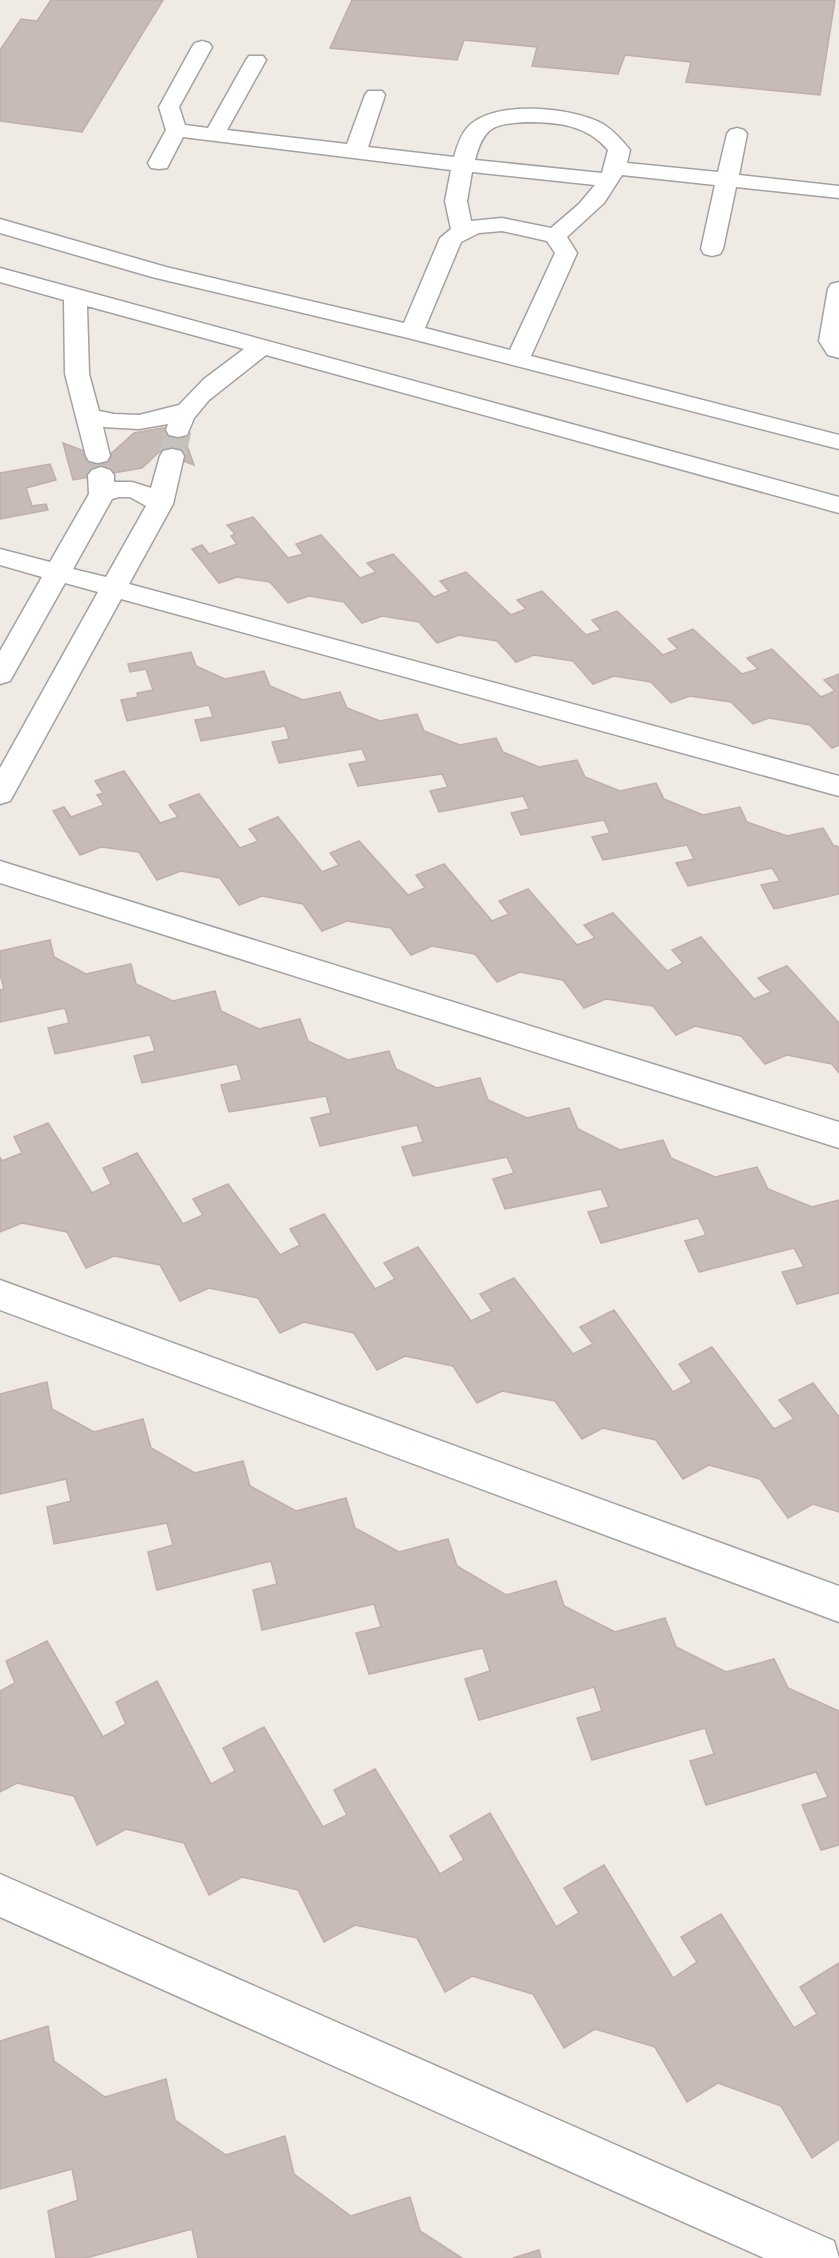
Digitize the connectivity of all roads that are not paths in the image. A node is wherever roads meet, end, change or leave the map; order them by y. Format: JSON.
{"nodes":[{"id":1,"x":202,"y":47,"type":"dead end"},
{"id":2,"x":256,"y":60,"type":"dead end"},
{"id":3,"x":375,"y":95,"type":"dead end"},
{"id":4,"x":177,"y":130,"type":"junction"},
{"id":5,"x":215,"y":133,"type":"junction"},
{"id":6,"x":737,"y":134,"type":"dead end"},
{"id":7,"x":356,"y":150,"type":"junction"},
{"id":8,"x":159,"y":164,"type":"dead end"},
{"id":9,"x":463,"y":164,"type":"junction"},
{"id":10,"x":613,"y":174,"type":"junction"},
{"id":11,"x":729,"y":180,"type":"junction"},
{"id":12,"x":839,"y":192,"type":"edge"},
{"id":13,"x":0,"y":226,"type":"edge"},
{"id":14,"x":462,"y":229,"type":"junction"},
{"id":15,"x":555,"y":236,"type":"junction"},
{"id":16,"x":712,"y":249,"type":"dead end"},
{"id":17,"x":0,"y":275,"type":"edge"},
{"id":18,"x":839,"y":289,"type":"edge"},
{"id":19,"x":75,"y":296,"type":"junction"},
{"id":20,"x":412,"y":332,"type":"junction"},
{"id":21,"x":262,"y":347,"type":"junction"},
{"id":22,"x":839,"y":351,"type":"edge"},
{"id":23,"x":518,"y":359,"type":"junction"},
{"id":24,"x":190,"y":409,"type":"junction"},
{"id":25,"x":87,"y":415,"type":"junction"},
{"id":26,"x":178,"y":430,"type":"tunnel mouth"},
{"id":27,"x":839,"y":442,"type":"edge"},
{"id":28,"x":172,"y":456,"type":"tunnel mouth"},
{"id":29,"x":100,"y":475,"type":"junction"},
{"id":30,"x":159,"y":504,"type":"junction"},
{"id":31,"x":839,"y":505,"type":"edge"},
{"id":32,"x":0,"y":557,"type":"edge"},
{"id":33,"x":59,"y":573,"type":"junction"},
{"id":34,"x":113,"y":588,"type":"junction"},
{"id":35,"x":0,"y":675,"type":"edge"},
{"id":36,"x":839,"y":786,"type":"edge"},
{"id":37,"x":0,"y":794,"type":"edge"},
{"id":38,"x":0,"y":872,"type":"edge"},
{"id":39,"x":839,"y":1135,"type":"edge"},
{"id":40,"x":0,"y":1295,"type":"edge"},
{"id":41,"x":839,"y":1604,"type":"edge"},
{"id":42,"x":0,"y":1895,"type":"edge"},
{"id":43,"x":817,"y":2258,"type":"edge"}],
"edges":[{"from":1,"to":4,"type":"street"},
{"from":2,"to":5,"type":"street"},
{"from":3,"to":7,"type":"street"},
{"from":4,"to":5,"type":"street"},
{"from":4,"to":8,"type":"street"},
{"from":5,"to":7,"type":"street"},
{"from":6,"to":11,"type":"street"},
{"from":7,"to":9,"type":"street"},
{"from":9,"to":10,"type":"street"},
{"from":9,"to":10,"type":"street"},
{"from":9,"to":14,"type":"street"},
{"from":10,"to":11,"type":"street"},
{"from":10,"to":15,"type":"street"},
{"from":11,"to":12,"type":"street"},
{"from":11,"to":16,"type":"street"},
{"from":13,"to":20,"type":"street"},
{"from":14,"to":15,"type":"street"},
{"from":14,"to":20,"type":"street"},
{"from":15,"to":23,"type":"street"},
{"from":17,"to":19,"type":"street"},
{"from":18,"to":22,"type":"street"},
{"from":19,"to":21,"type":"street"},
{"from":19,"to":25,"type":"street"},
{"from":20,"to":23,"type":"street"},
{"from":21,"to":24,"type":"street"},
{"from":21,"to":31,"type":"street"},
{"from":23,"to":27,"type":"street"},
{"from":24,"to":25,"type":"street"},
{"from":24,"to":26,"type":"street"},
{"from":25,"to":29,"type":"street"},
{"from":28,"to":30,"type":"street"},
{"from":29,"to":30,"type":"street"},
{"from":29,"to":33,"type":"street"},
{"from":30,"to":34,"type":"street"},
{"from":32,"to":33,"type":"street"},
{"from":33,"to":34,"type":"street"},
{"from":33,"to":35,"type":"street"},
{"from":34,"to":36,"type":"street"},
{"from":34,"to":37,"type":"street"},
{"from":38,"to":39,"type":"street"},
{"from":40,"to":41,"type":"street"},
{"from":42,"to":43,"type":"street"}]}
